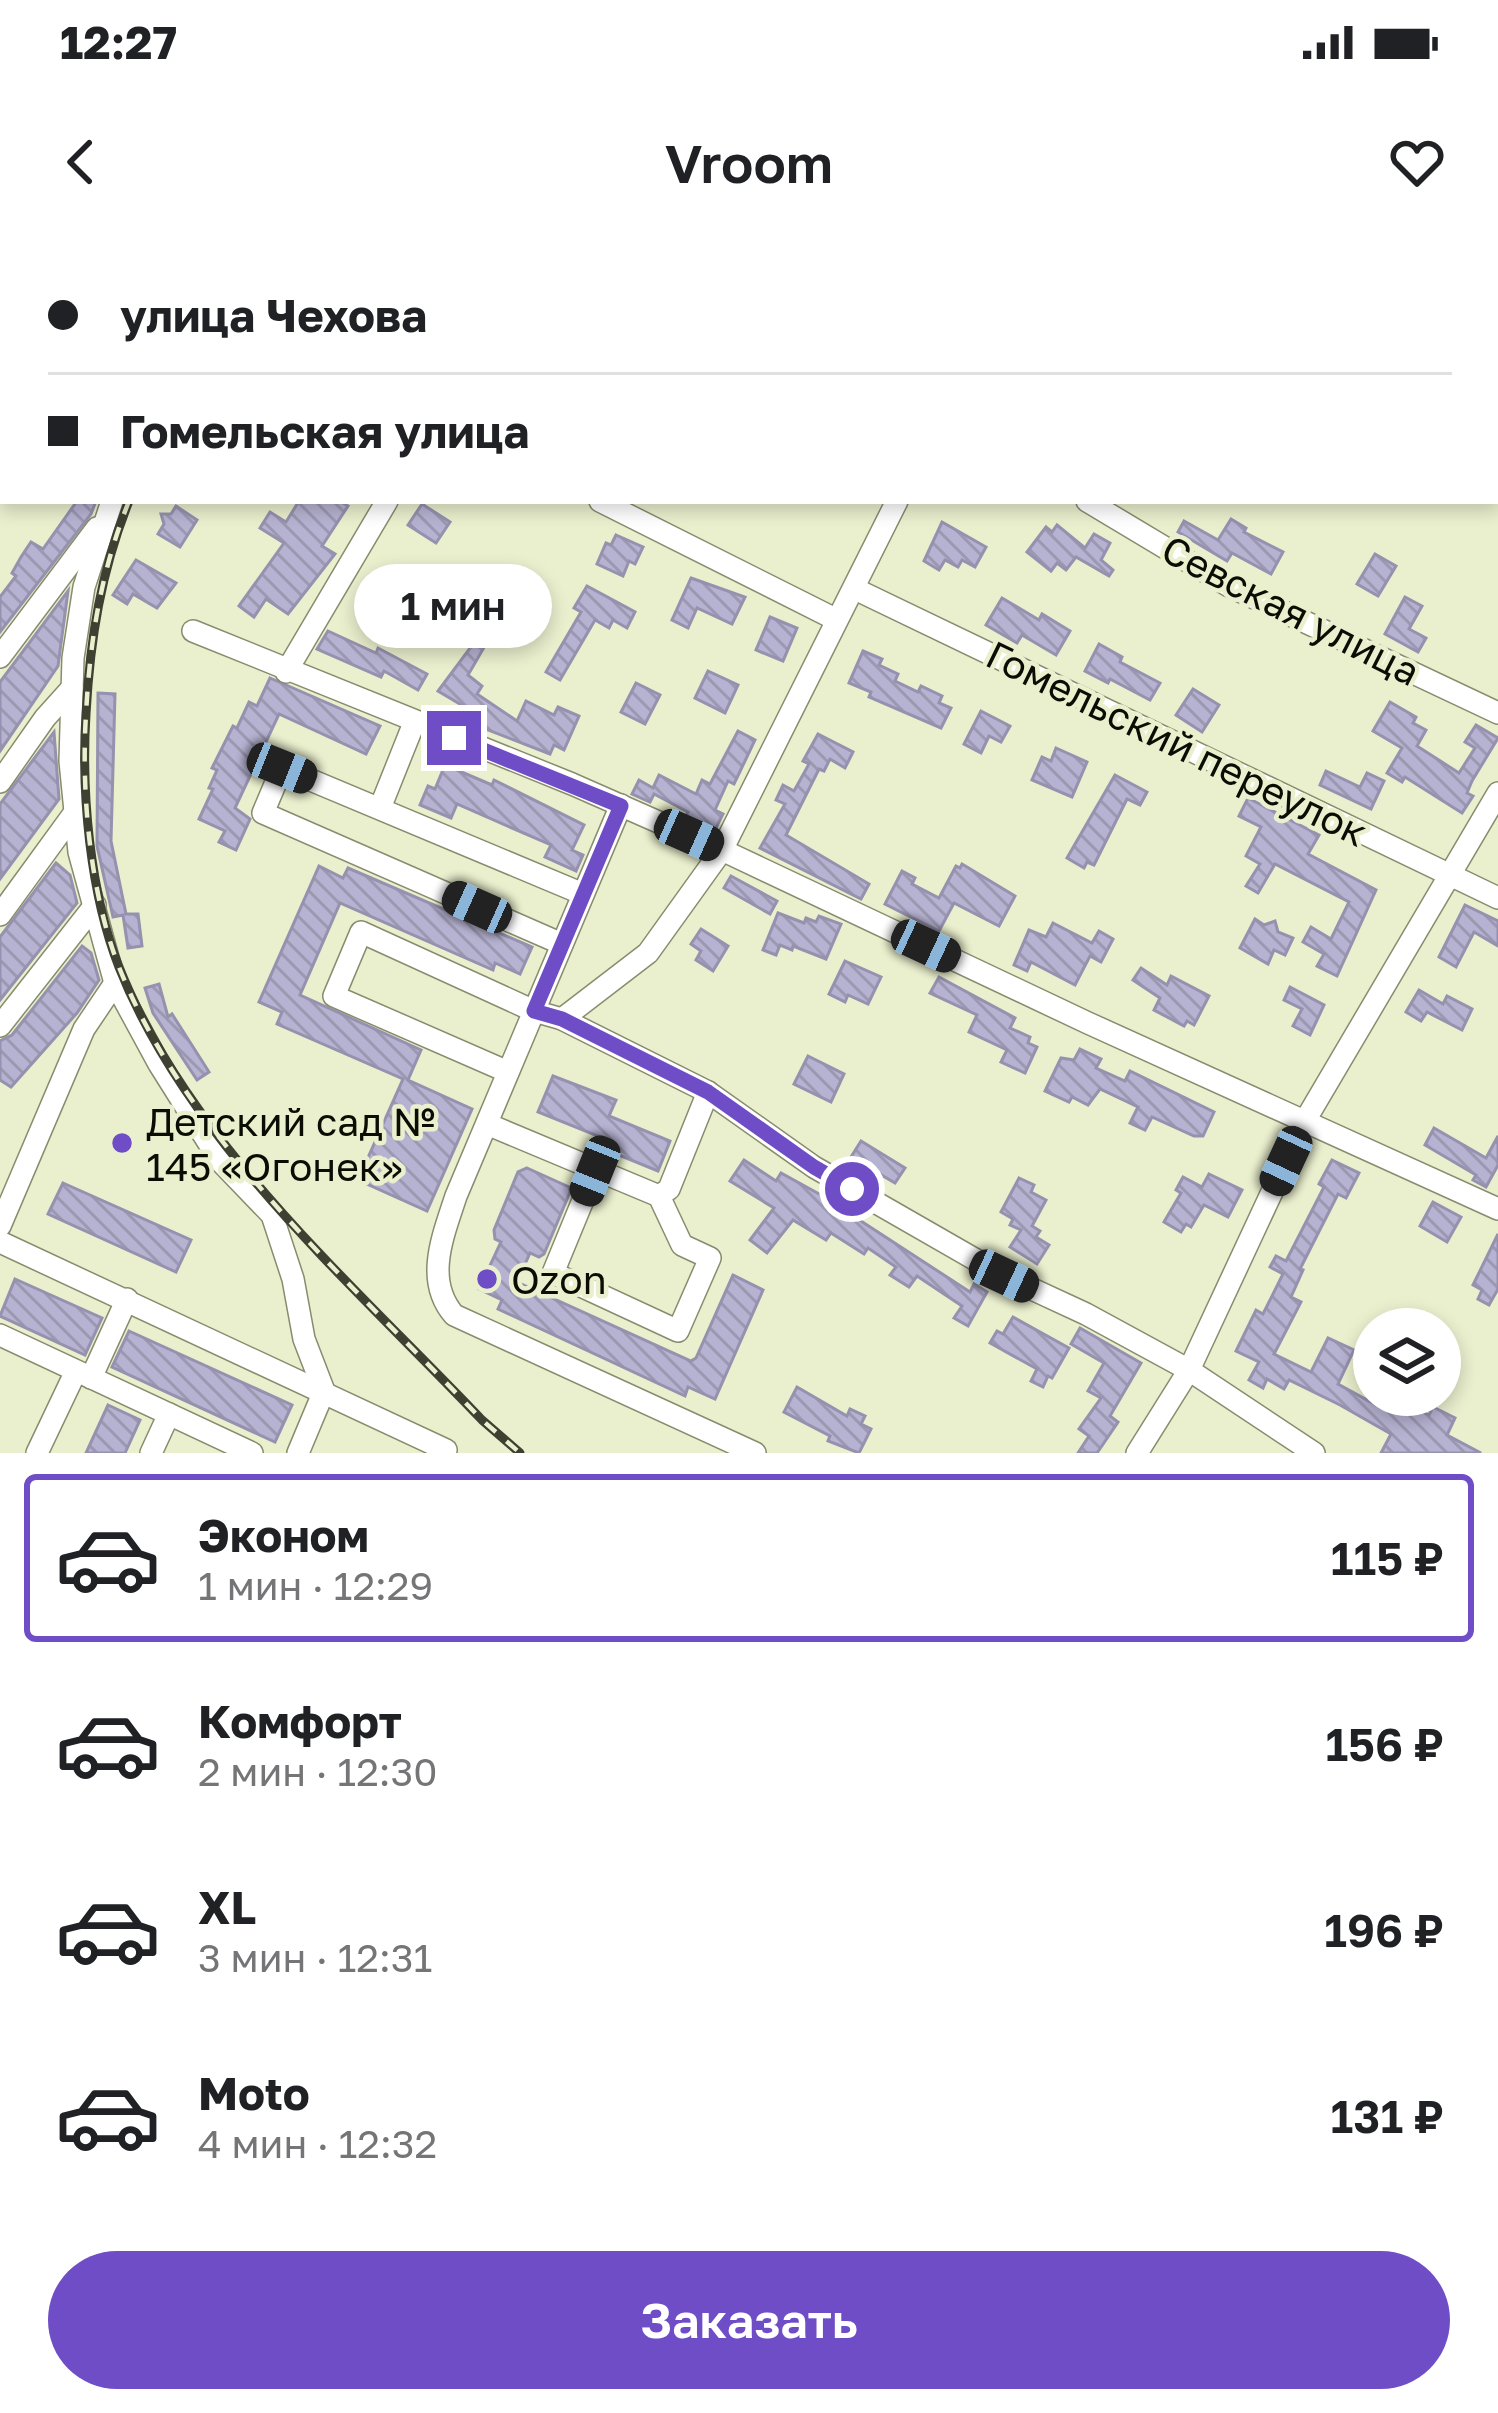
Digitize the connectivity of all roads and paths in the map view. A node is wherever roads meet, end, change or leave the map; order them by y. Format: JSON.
{"nodes":[{"id":1,"x":385,"y":504,"type":"edge"},
{"id":2,"x":606,"y":504,"type":"edge"},
{"id":3,"x":895,"y":504,"type":"edge"},
{"id":4,"x":1092,"y":504,"type":"edge"},
{"id":5,"x":109,"y":509,"type":"edge"},
{"id":6,"x":855,"y":589,"type":"junction"},
{"id":7,"x":835,"y":619,"type":"junction"},
{"id":8,"x":193,"y":631,"type":"dead end"},
{"id":9,"x":0,"y":657,"type":"edge"},
{"id":10,"x":286,"y":671,"type":"junction"},
{"id":11,"x":72,"y":688,"type":"junction"},
{"id":12,"x":1498,"y":713,"type":"edge"},
{"id":13,"x":414,"y":722,"type":"junction"},
{"id":14,"x":0,"y":782,"type":"edge"},
{"id":15,"x":1498,"y":793,"type":"edge"},
{"id":16,"x":621,"y":806,"type":"junction"},
{"id":17,"x":380,"y":808,"type":"junction"},
{"id":18,"x":75,"y":812,"type":"junction"},
{"id":19,"x":722,"y":850,"type":"junction"},
{"id":20,"x":1448,"y":872,"type":"junction"},
{"id":21,"x":583,"y":894,"type":"junction"},
{"id":22,"x":1498,"y":898,"type":"edge"},
{"id":23,"x":95,"y":905,"type":"junction"},
{"id":24,"x":0,"y":915,"type":"edge"},
{"id":25,"x":562,"y":944,"type":"junction"},
{"id":26,"x":115,"y":983,"type":"junction"},
{"id":27,"x":534,"y":1011,"type":"junction"},
{"id":28,"x":562,"y":1019,"type":"junction"},
{"id":29,"x":0,"y":1026,"type":"edge"},
{"id":30,"x":508,"y":1072,"type":"junction"},
{"id":31,"x":708,"y":1092,"type":"junction"},
{"id":32,"x":1306,"y":1119,"type":"junction"},
{"id":33,"x":487,"y":1124,"type":"junction"},
{"id":34,"x":595,"y":1171,"type":"junction"},
{"id":35,"x":659,"y":1196,"type":"junction"},
{"id":36,"x":1498,"y":1209,"type":"edge"},
{"id":37,"x":0,"y":1226,"type":"edge"},
{"id":38,"x":0,"y":1242,"type":"edge"},
{"id":39,"x":127,"y":1299,"type":"junction"},
{"id":40,"x":0,"y":1335,"type":"edge"},
{"id":41,"x":1190,"y":1370,"type":"junction"},
{"id":42,"x":83,"y":1374,"type":"junction"},
{"id":43,"x":324,"y":1391,"type":"junction"},
{"id":44,"x":169,"y":1414,"type":"junction"},
{"id":45,"x":218,"y":1446,"type":"edge"},
{"id":46,"x":37,"y":1453,"type":"edge"},
{"id":47,"x":151,"y":1453,"type":"edge"},
{"id":48,"x":252,"y":1453,"type":"edge"},
{"id":49,"x":298,"y":1453,"type":"edge"},
{"id":50,"x":445,"y":1453,"type":"edge"},
{"id":51,"x":755,"y":1453,"type":"edge"},
{"id":52,"x":1138,"y":1453,"type":"edge"},
{"id":53,"x":1313,"y":1453,"type":"edge"}],
"edges":[{"from":1,"to":10,"type":"street"},
{"from":2,"to":7,"type":"street"},
{"from":3,"to":6,"type":"street"},
{"from":4,"to":12,"type":"street","name":"Севская улица"},
{"from":5,"to":9,"type":"street"},
{"from":5,"to":11,"type":"street"},
{"from":6,"to":7,"type":"street"},
{"from":6,"to":20,"type":"street","name":"Гомельский переулок"},
{"from":7,"to":19,"type":"street"},
{"from":8,"to":10,"type":"street"},
{"from":10,"to":13,"type":"street"},
{"from":11,"to":14,"type":"street"},
{"from":11,"to":18,"type":"street"},
{"from":13,"to":16,"type":"street"},
{"from":13,"to":17,"type":"street"},
{"from":15,"to":20,"type":"street"},
{"from":16,"to":19,"type":"street"},
{"from":16,"to":21,"type":"street"},
{"from":17,"to":21,"type":"street"},
{"from":17,"to":25,"type":"street"},
{"from":18,"to":23,"type":"street"},
{"from":18,"to":24,"type":"street"},
{"from":19,"to":28,"type":"street"},
{"from":19,"to":32,"type":"street"},
{"from":20,"to":22,"type":"street","name":"Гомельский переулок"},
{"from":20,"to":32,"type":"street"},
{"from":21,"to":25,"type":"street"},
{"from":23,"to":26,"type":"street"},
{"from":23,"to":29,"type":"street"},
{"from":25,"to":27,"type":"street"},
{"from":26,"to":37,"type":"street"},
{"from":26,"to":43,"type":"street"},
{"from":27,"to":28,"type":"street"},
{"from":27,"to":30,"type":"street"},
{"from":27,"to":30,"type":"street"},
{"from":28,"to":31,"type":"street"},
{"from":30,"to":33,"type":"street"},
{"from":31,"to":35,"type":"street"},
{"from":31,"to":41,"type":"street"},
{"from":32,"to":36,"type":"street"},
{"from":32,"to":41,"type":"street"},
{"from":33,"to":34,"type":"street"},
{"from":33,"to":51,"type":"street"},
{"from":34,"to":35,"type":"street"},
{"from":34,"to":35,"type":"street"},
{"from":38,"to":39,"type":"street"},
{"from":39,"to":42,"type":"street"},
{"from":39,"to":43,"type":"street"},
{"from":40,"to":42,"type":"street"},
{"from":41,"to":52,"type":"street"},
{"from":41,"to":53,"type":"street"},
{"from":42,"to":44,"type":"street"},
{"from":42,"to":46,"type":"street"},
{"from":43,"to":49,"type":"street"},
{"from":43,"to":50,"type":"street"},
{"from":44,"to":45,"type":"street"},
{"from":44,"to":47,"type":"street"},
{"from":45,"to":48,"type":"street"}]}
